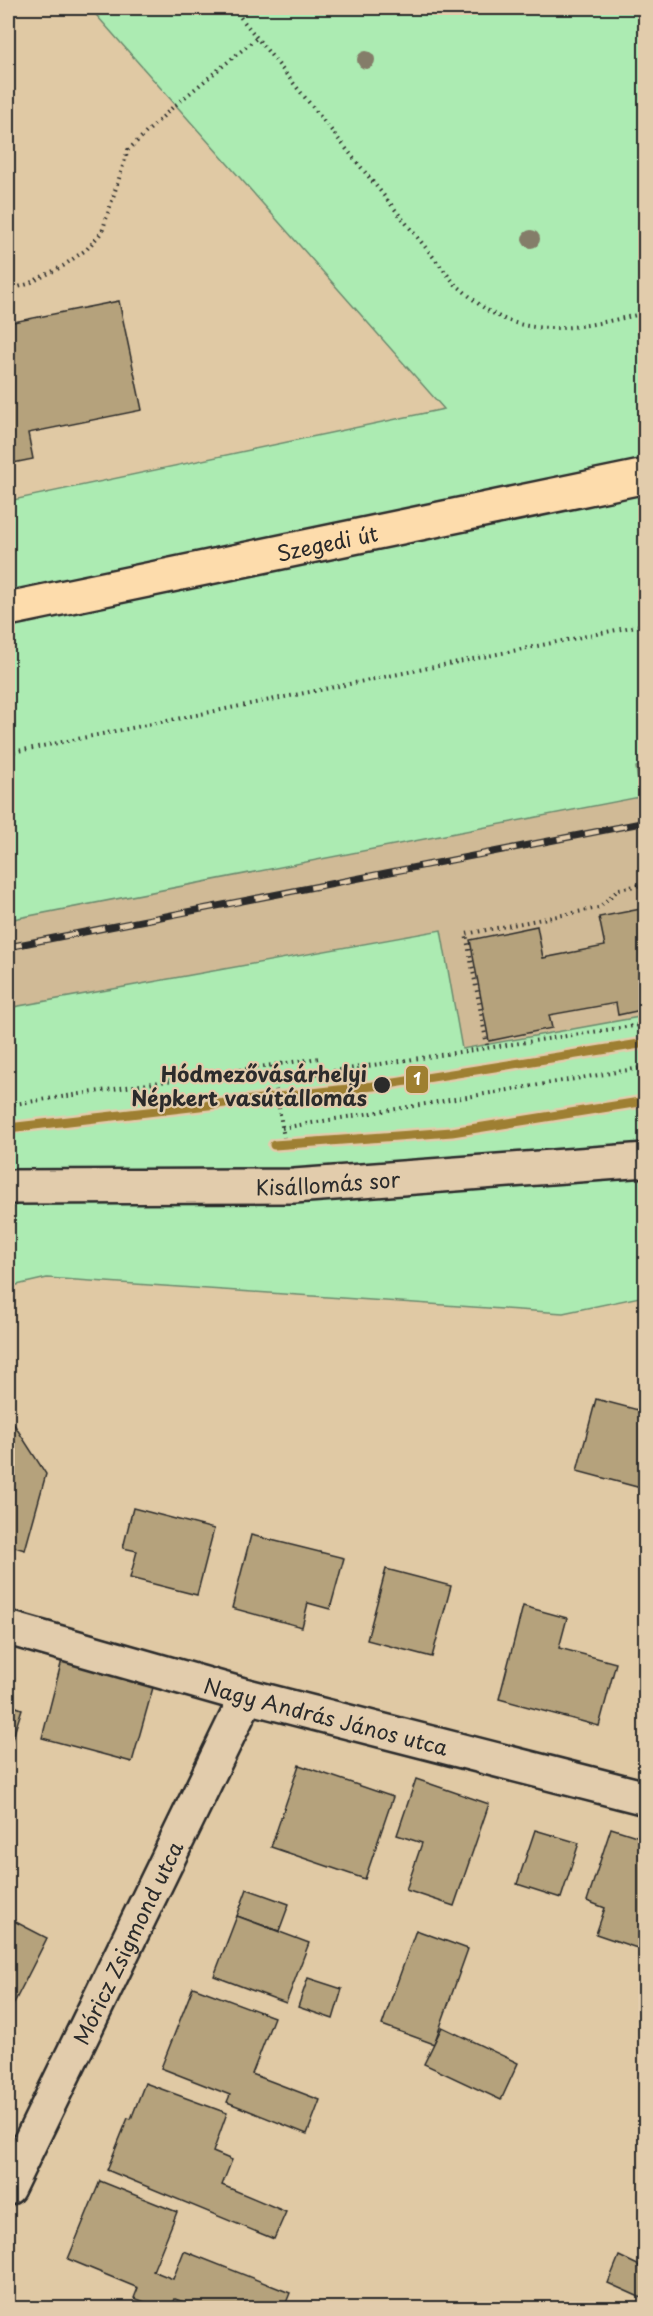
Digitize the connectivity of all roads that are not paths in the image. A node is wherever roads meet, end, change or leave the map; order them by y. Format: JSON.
{"nodes":[{"id":1,"x":645,"y":476,"type":"edge"},
{"id":2,"x":8,"y":609,"type":"edge"},
{"id":3,"x":645,"y":1160,"type":"edge"},
{"id":4,"x":8,"y":1187,"type":"edge"},
{"id":5,"x":8,"y":1628,"type":"edge"},
{"id":6,"x":247,"y":1696,"type":"junction"},
{"id":7,"x":645,"y":1798,"type":"edge"},
{"id":8,"x":8,"y":2188,"type":"edge"}],
"edges":[{"from":1,"to":2,"type":"main road","name":"Szegedi út"},
{"from":3,"to":4,"type":"street","name":"Kisállomás sor"},
{"from":5,"to":6,"type":"street","name":"Nagy András János utca"},
{"from":6,"to":7,"type":"street","name":"Nagy András János utca"},
{"from":6,"to":8,"type":"street","name":"Móricz Zsigmond utca"}]}
